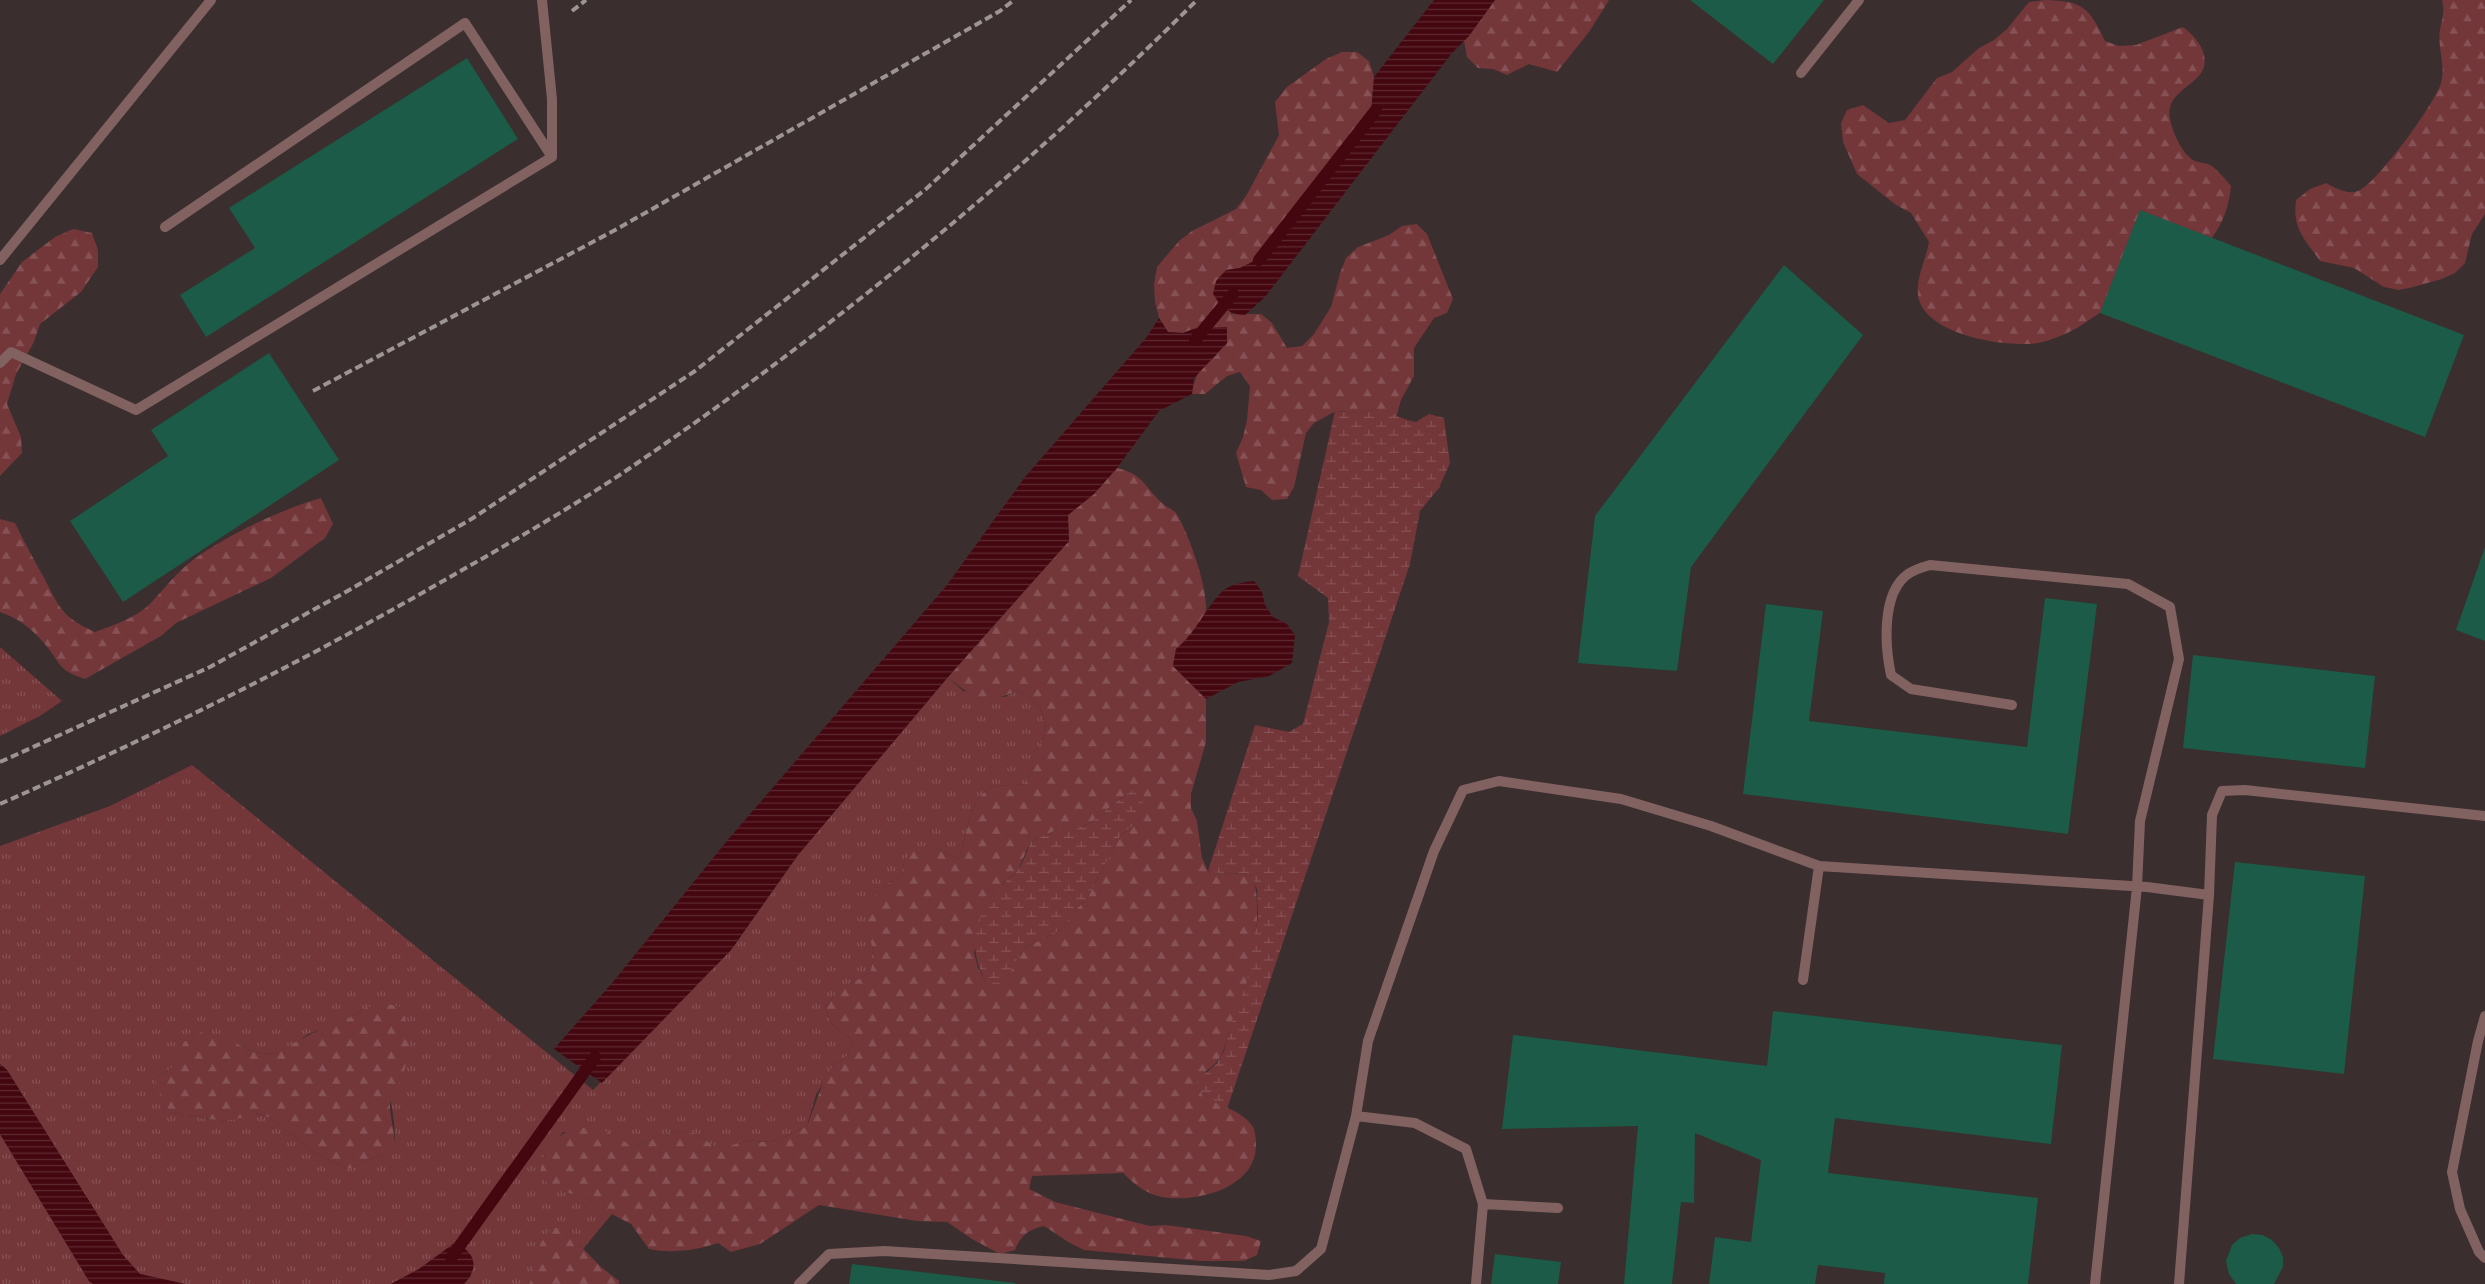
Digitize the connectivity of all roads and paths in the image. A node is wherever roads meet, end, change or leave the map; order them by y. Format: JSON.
{"nodes":[{"id":1,"x":212,"y":0,"type":"edge"},
{"id":2,"x":542,"y":0,"type":"edge"},
{"id":3,"x":1859,"y":0,"type":"edge"},
{"id":4,"x":1801,"y":73,"type":"dead end"},
{"id":5,"x":552,"y":157,"type":"junction"},
{"id":6,"x":166,"y":226,"type":"dead end"},
{"id":7,"x":0,"y":260,"type":"edge"},
{"id":8,"x":0,"y":363,"type":"edge"},
{"id":9,"x":2012,"y":705,"type":"dead end"},
{"id":10,"x":2485,"y":816,"type":"edge"},
{"id":11,"x":1819,"y":866,"type":"junction"},
{"id":12,"x":2137,"y":887,"type":"junction"},
{"id":13,"x":2209,"y":895,"type":"junction"},
{"id":14,"x":1803,"y":980,"type":"dead end"},
{"id":15,"x":2485,"y":1016,"type":"edge"},
{"id":16,"x":2481,"y":1040,"type":"edge"},
{"id":17,"x":1356,"y":1116,"type":"junction"},
{"id":18,"x":1483,"y":1204,"type":"junction"},
{"id":19,"x":1558,"y":1208,"type":"dead end"},
{"id":20,"x":2485,"y":1258,"type":"edge"},
{"id":21,"x":799,"y":1284,"type":"edge"},
{"id":22,"x":1476,"y":1284,"type":"edge"},
{"id":23,"x":2095,"y":1284,"type":"edge"},
{"id":24,"x":2179,"y":1284,"type":"edge"}],
"edges":[{"from":1,"to":7,"type":"street"},
{"from":2,"to":5,"type":"street"},
{"from":3,"to":4,"type":"street"},
{"from":5,"to":6,"type":"street"},
{"from":5,"to":8,"type":"street"},
{"from":9,"to":12,"type":"street"},
{"from":10,"to":13,"type":"street"},
{"from":11,"to":12,"type":"street"},
{"from":11,"to":14,"type":"street"},
{"from":11,"to":17,"type":"street"},
{"from":12,"to":13,"type":"street"},
{"from":12,"to":23,"type":"street"},
{"from":13,"to":24,"type":"street"},
{"from":15,"to":16,"type":"street"},
{"from":16,"to":20,"type":"street"},
{"from":17,"to":18,"type":"street"},
{"from":17,"to":21,"type":"street"},
{"from":18,"to":19,"type":"street"},
{"from":18,"to":22,"type":"street"}]}
